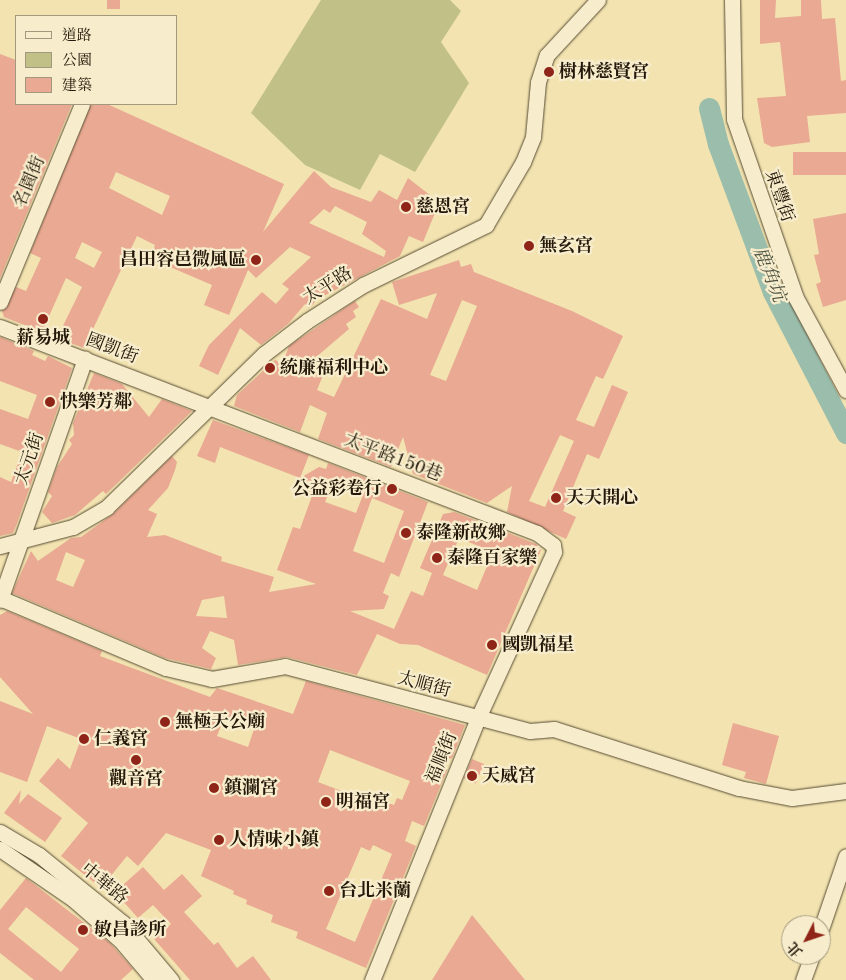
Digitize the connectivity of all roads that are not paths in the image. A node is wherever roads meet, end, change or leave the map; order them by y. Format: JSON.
{"nodes":[{"id":1,"x":598,"y":0,"type":"edge"},
{"id":2,"x":732,"y":0,"type":"edge"},
{"id":3,"x":82,"y":105,"type":"edge"},
{"id":4,"x":0,"y":302,"type":"edge"},
{"id":5,"x":0,"y":327,"type":"edge"},
{"id":6,"x":85,"y":359,"type":"junction"},
{"id":7,"x":846,"y":390,"type":"edge"},
{"id":8,"x":210,"y":407,"type":"junction"},
{"id":9,"x":21,"y":541,"type":"junction"},
{"id":10,"x":0,"y":546,"type":"edge"},
{"id":11,"x":554,"y":552,"type":"joint"},
{"id":12,"x":0,"y":599,"type":"edge"},
{"id":13,"x":478,"y":718,"type":"junction"},
{"id":14,"x":846,"y":791,"type":"edge"},
{"id":15,"x":0,"y":832,"type":"edge"},
{"id":16,"x":0,"y":849,"type":"edge"},
{"id":17,"x":846,"y":856,"type":"edge"},
{"id":18,"x":826,"y":915,"type":"edge"},
{"id":19,"x":808,"y":965,"type":"edge"},
{"id":20,"x":154,"y":980,"type":"edge"},
{"id":21,"x":171,"y":980,"type":"edge"},
{"id":22,"x":372,"y":980,"type":"edge"},
{"id":23,"x":803,"y":980,"type":"edge"}],
"edges":[{"from":1,"to":8,"type":"street","name":"太平路"},
{"from":2,"to":7,"type":"street","name":"東豐街"},
{"from":3,"to":4,"type":"street","name":"名園街"},
{"from":5,"to":6,"type":"street","name":"國凱街"},
{"from":6,"to":8,"type":"street","name":"國凱街"},
{"from":6,"to":9,"type":"street","name":"太元街"},
{"from":8,"to":9,"type":"street","name":"太平路"},
{"from":8,"to":11,"type":"street","name":"太平路150巷"},
{"from":9,"to":10,"type":"street","name":"太平路"},
{"from":9,"to":12,"type":"street","name":"太元街"},
{"from":11,"to":13,"type":"street","name":"福順街"},
{"from":12,"to":13,"type":"street","name":"太順街"},
{"from":13,"to":14,"type":"street","name":"太順街"},
{"from":13,"to":22,"type":"street","name":"福順街"},
{"from":15,"to":21,"type":"street","name":"中華路"},
{"from":16,"to":20,"type":"street","name":"中華路"},
{"from":17,"to":18,"type":"street"},
{"from":19,"to":23,"type":"street"}]}
